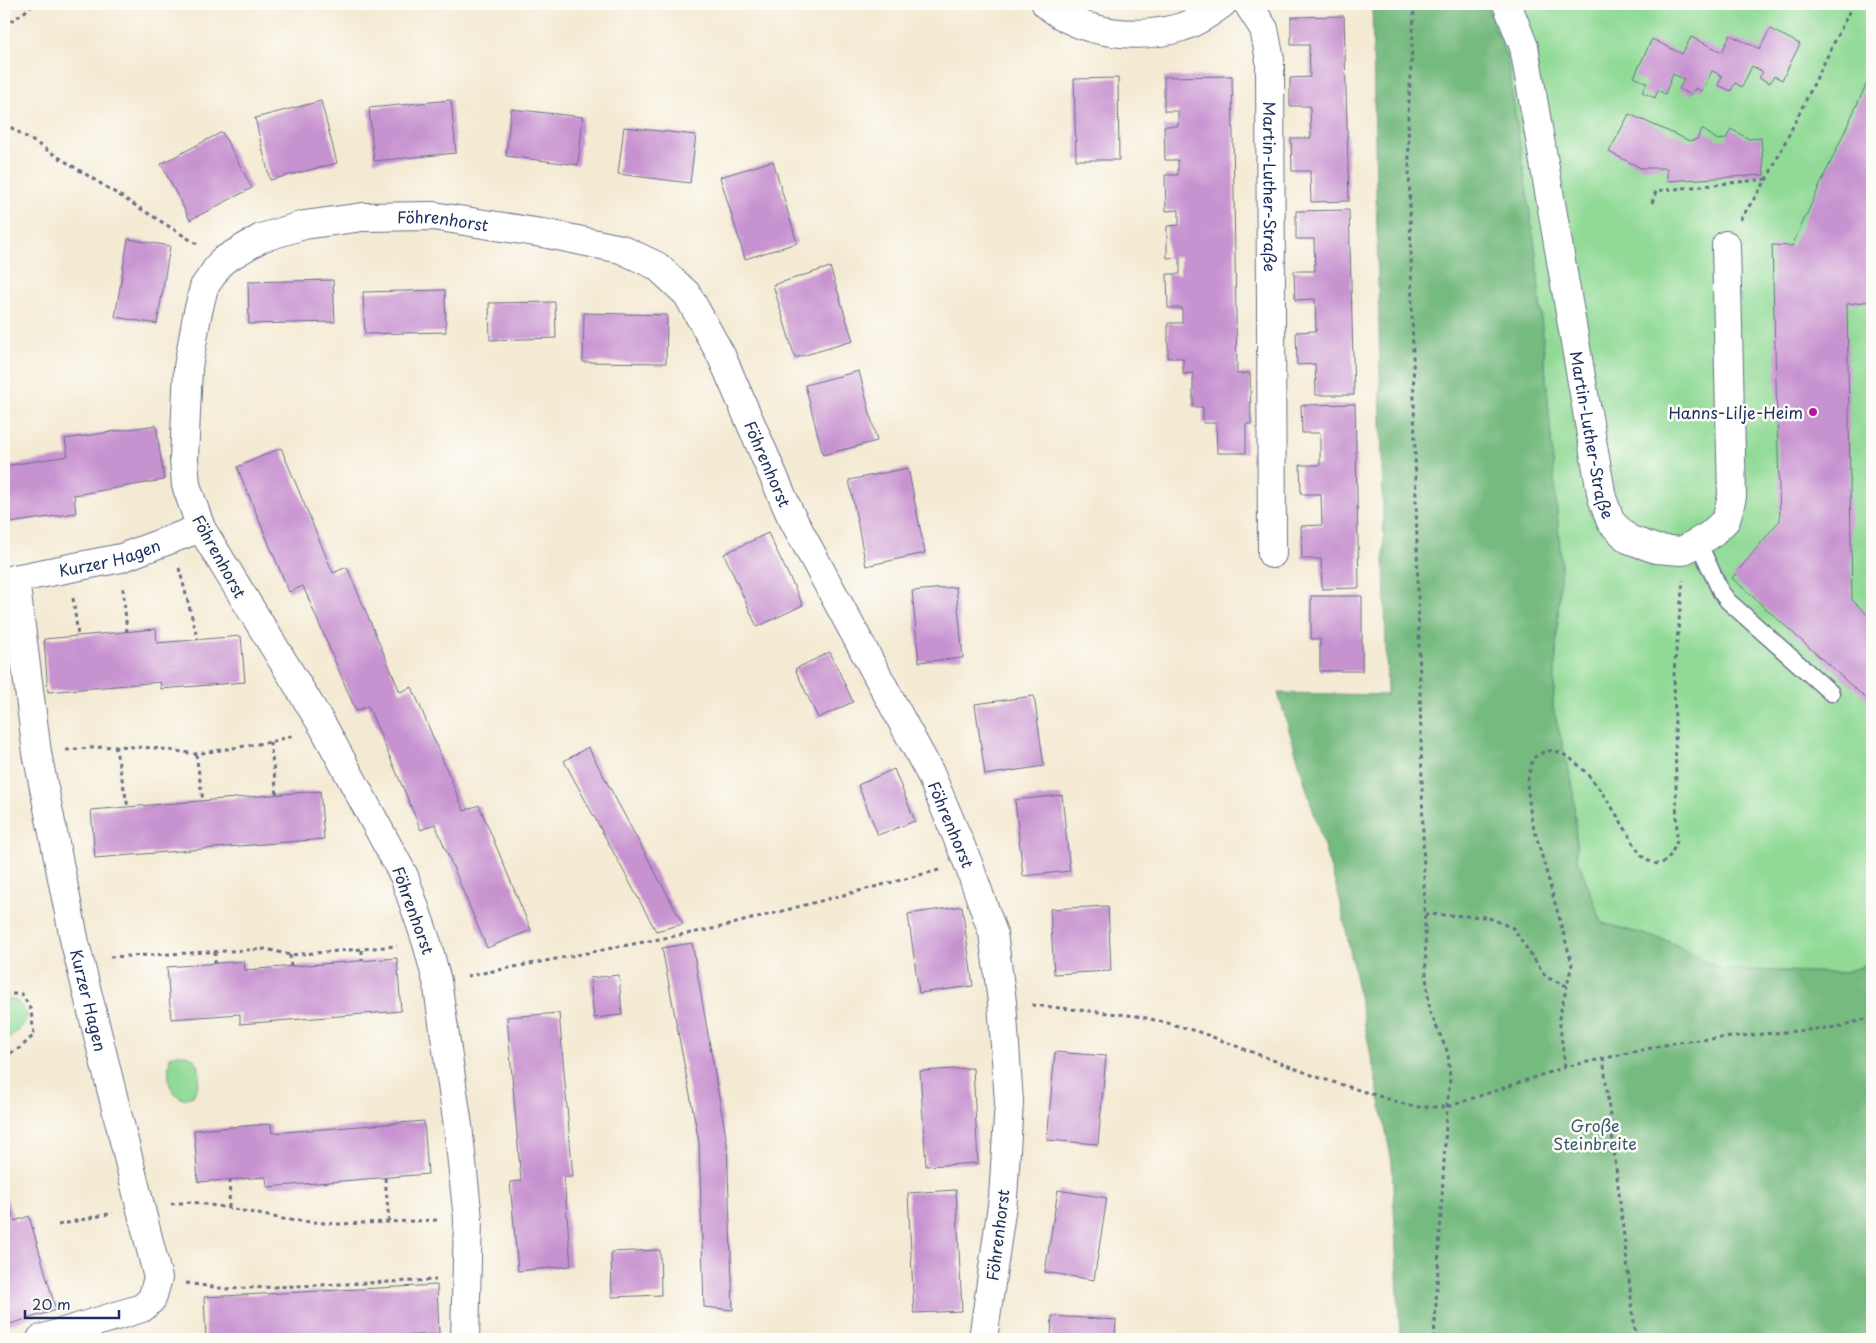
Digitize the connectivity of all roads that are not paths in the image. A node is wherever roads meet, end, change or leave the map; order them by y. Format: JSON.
{"nodes":[{"id":1,"x":1046,"y":4,"type":"edge"},
{"id":2,"x":1222,"y":4,"type":"edge"},
{"id":3,"x":1248,"y":4,"type":"edge"},
{"id":4,"x":1507,"y":4,"type":"edge"},
{"id":5,"x":1726,"y":245,"type":"road end"},
{"id":6,"x":201,"y":528,"type":"junction"},
{"id":7,"x":1690,"y":546,"type":"junction"},
{"id":8,"x":1272,"y":554,"type":"dead end"},
{"id":9,"x":9,"y":580,"type":"edge"},
{"id":10,"x":1831,"y":693,"type":"dead end"},
{"id":11,"x":41,"y":1339,"type":"edge"},
{"id":12,"x":466,"y":1339,"type":"edge"},
{"id":13,"x":983,"y":1339,"type":"edge"}],
"edges":[{"from":1,"to":2,"type":"street"},
{"from":3,"to":8,"type":"street","name":"Martin-Luther-Straße"},
{"from":4,"to":7,"type":"street","name":"Martin-Luther-Straße"},
{"from":5,"to":7,"type":"street"},
{"from":6,"to":9,"type":"street","name":"Kurzer Hagen"},
{"from":6,"to":12,"type":"street","name":"Föhrenhorst"},
{"from":6,"to":13,"type":"street","name":"Föhrenhorst"},
{"from":7,"to":10,"type":"lane"},
{"from":9,"to":11,"type":"street","name":"Kurzer Hagen"}]}
